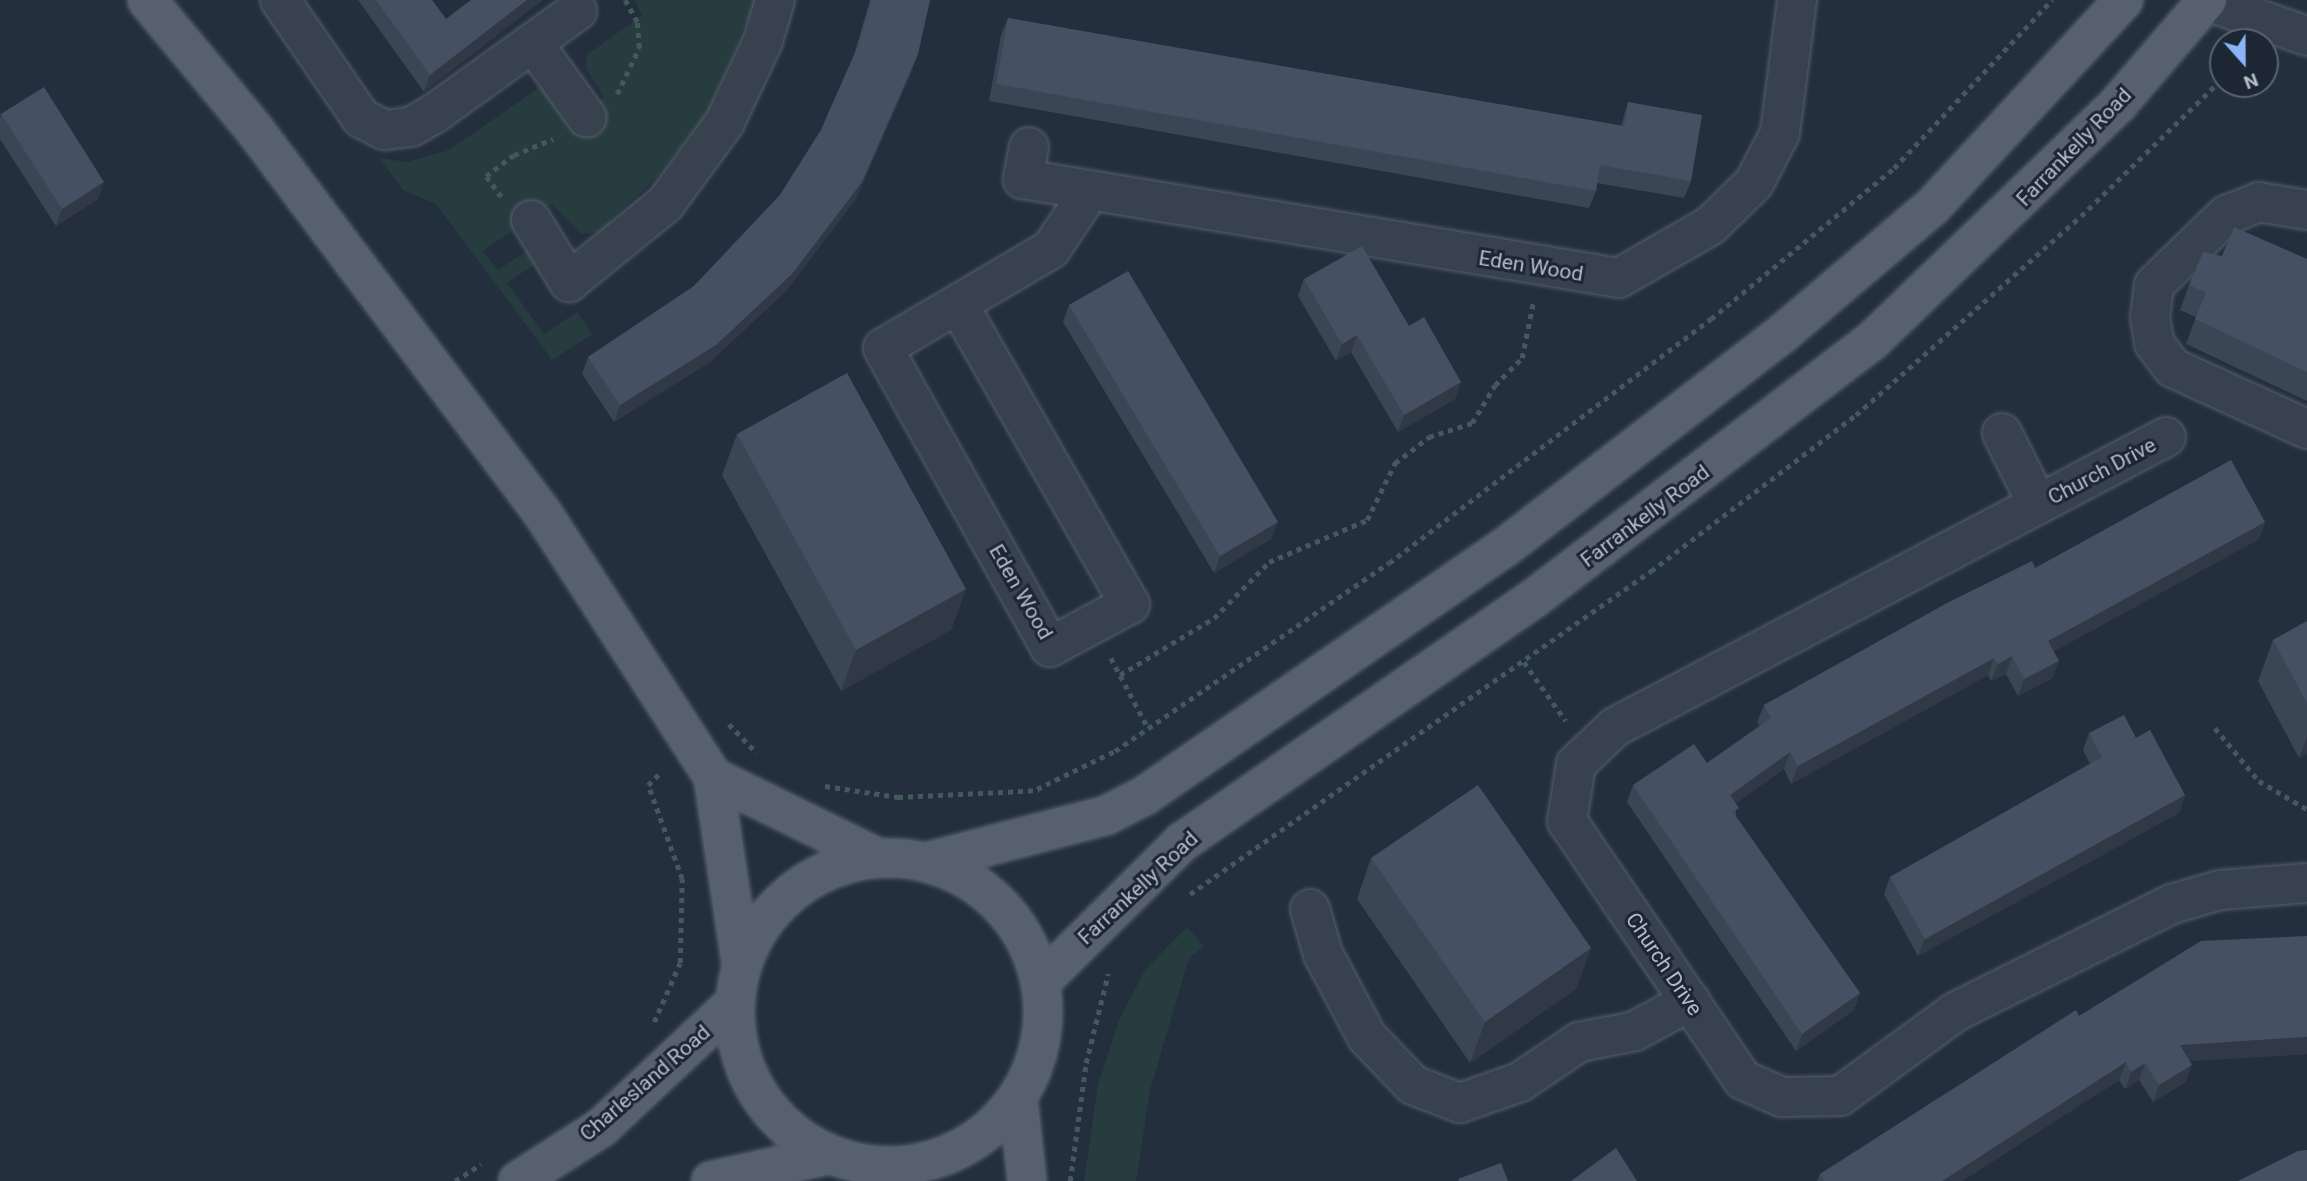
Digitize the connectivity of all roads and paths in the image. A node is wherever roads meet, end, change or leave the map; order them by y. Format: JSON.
{"nodes":[{"id":1,"x":147,"y":0,"type":"edge"},
{"id":2,"x":280,"y":0,"type":"edge"},
{"id":3,"x":775,"y":0,"type":"edge"},
{"id":4,"x":1797,"y":0,"type":"edge"},
{"id":5,"x":2052,"y":0,"type":"edge"},
{"id":6,"x":2124,"y":0,"type":"edge"},
{"id":7,"x":2207,"y":1,"type":"edge"},
{"id":8,"x":577,"y":11,"type":"dead end"},
{"id":9,"x":2307,"y":36,"type":"edge"},
{"id":10,"x":533,"y":43,"type":"junction"},
{"id":11,"x":2209,"y":92,"type":"edge"},
{"id":12,"x":587,"y":118,"type":"dead end"},
{"id":13,"x":1029,"y":146,"type":"dead end"},
{"id":14,"x":1090,"y":191,"type":"junction"},
{"id":15,"x":2307,"y":210,"type":"edge"},
{"id":16,"x":531,"y":220,"type":"dead end"},
{"id":17,"x":1538,"y":268,"type":"junction"},
{"id":18,"x":959,"y":306,"type":"junction"},
{"id":19,"x":2307,"y":429,"type":"edge"},
{"id":20,"x":2002,"y":433,"type":"dead end"},
{"id":21,"x":2166,"y":437,"type":"dead end"},
{"id":22,"x":2038,"y":505,"type":"junction"},
{"id":23,"x":1092,"y":624,"type":"junction"},
{"id":24,"x":1524,"y":662,"type":"junction"},
{"id":25,"x":1120,"y":675,"type":"junction"},
{"id":26,"x":1148,"y":728,"type":"junction"},
{"id":27,"x":2215,"y":728,"type":"dead end"},
{"id":28,"x":691,"y":743,"type":"junction"},
{"id":29,"x":1587,"y":750,"type":"junction"},
{"id":30,"x":765,"y":760,"type":"dead end"},
{"id":31,"x":713,"y":777,"type":"junction"},
{"id":32,"x":810,"y":783,"type":"dead end"},
{"id":33,"x":1037,"y":789,"type":"junction"},
{"id":34,"x":1048,"y":794,"type":"dead end"},
{"id":35,"x":2307,"y":809,"type":"edge"},
{"id":36,"x":878,"y":858,"type":"junction"},
{"id":37,"x":927,"y":862,"type":"junction"},
{"id":38,"x":1150,"y":871,"type":"junction"},
{"id":39,"x":2307,"y":883,"type":"edge"},
{"id":40,"x":1310,"y":909,"type":"dead end"},
{"id":41,"x":1112,"y":959,"type":"dead end"},
{"id":42,"x":741,"y":963,"type":"junction"},
{"id":43,"x":1041,"y":982,"type":"junction"},
{"id":44,"x":1690,"y":1001,"type":"junction"},
{"id":45,"x":733,"y":1004,"type":"junction"},
{"id":46,"x":651,"y":1029,"type":"dead end"},
{"id":47,"x":1018,"y":1098,"type":"junction"},
{"id":48,"x":827,"y":1155,"type":"junction"},
{"id":49,"x":503,"y":1170,"type":"edge"},
{"id":50,"x":881,"y":1174,"type":"edge"},
{"id":51,"x":455,"y":1181,"type":"edge"},
{"id":52,"x":711,"y":1181,"type":"edge"},
{"id":53,"x":1027,"y":1181,"type":"edge"},
{"id":54,"x":1070,"y":1181,"type":"edge"}],
"edges":[{"from":1,"to":28,"type":"main road"},
{"from":2,"to":10,"type":"street"},
{"from":3,"to":16,"type":"street"},
{"from":4,"to":17,"type":"street","name":"Eden Wood"},
{"from":5,"to":26,"type":"path"},
{"from":6,"to":37,"type":"main road"},
{"from":7,"to":9,"type":"street"},
{"from":7,"to":38,"type":"main road","name":"Farrankelly Road"},
{"from":8,"to":10,"type":"street"},
{"from":10,"to":12,"type":"street"},
{"from":11,"to":24,"type":"path"},
{"from":13,"to":14,"type":"street","name":"Eden Wood"},
{"from":14,"to":17,"type":"street","name":"Eden Wood"},
{"from":14,"to":18,"type":"street","name":"Eden Wood"},
{"from":15,"to":19,"type":"street"},
{"from":17,"to":25,"type":"path"},
{"from":18,"to":23,"type":"street","name":"Eden Wood"},
{"from":18,"to":23,"type":"street","name":"Eden Wood"},
{"from":20,"to":22,"type":"street","name":"Church Drive"},
{"from":21,"to":22,"type":"street","name":"Church Drive"},
{"from":22,"to":29,"type":"street","name":"Church Drive"},
{"from":23,"to":25,"type":"path"},
{"from":24,"to":29,"type":"path"},
{"from":24,"to":38,"type":"path"},
{"from":25,"to":26,"type":"path"},
{"from":26,"to":33,"type":"path"},
{"from":27,"to":35,"type":"path"},
{"from":28,"to":30,"type":"path"},
{"from":28,"to":31,"type":"main road"},
{"from":28,"to":46,"type":"path"},
{"from":29,"to":44,"type":"street","name":"Church Drive"},
{"from":31,"to":36,"type":"main road"},
{"from":31,"to":42,"type":"main road"},
{"from":32,"to":33,"type":"path"},
{"from":33,"to":34,"type":"path"},
{"from":36,"to":37,"type":"main road"},
{"from":36,"to":42,"type":"main road"},
{"from":37,"to":43,"type":"main road"},
{"from":38,"to":43,"type":"main road","name":"Farrankelly Road"},
{"from":39,"to":44,"type":"street","name":"Church Drive"},
{"from":40,"to":44,"type":"street"},
{"from":41,"to":54,"type":"path"},
{"from":42,"to":45,"type":"main road"},
{"from":43,"to":47,"type":"main road"},
{"from":45,"to":48,"type":"main road"},
{"from":45,"to":49,"type":"main road","name":"Charlesland Road"},
{"from":47,"to":50,"type":"main road"},
{"from":47,"to":53,"type":"main road"},
{"from":48,"to":50,"type":"main road"},
{"from":48,"to":52,"type":"main road"},
{"from":49,"to":51,"type":"path"}]}
